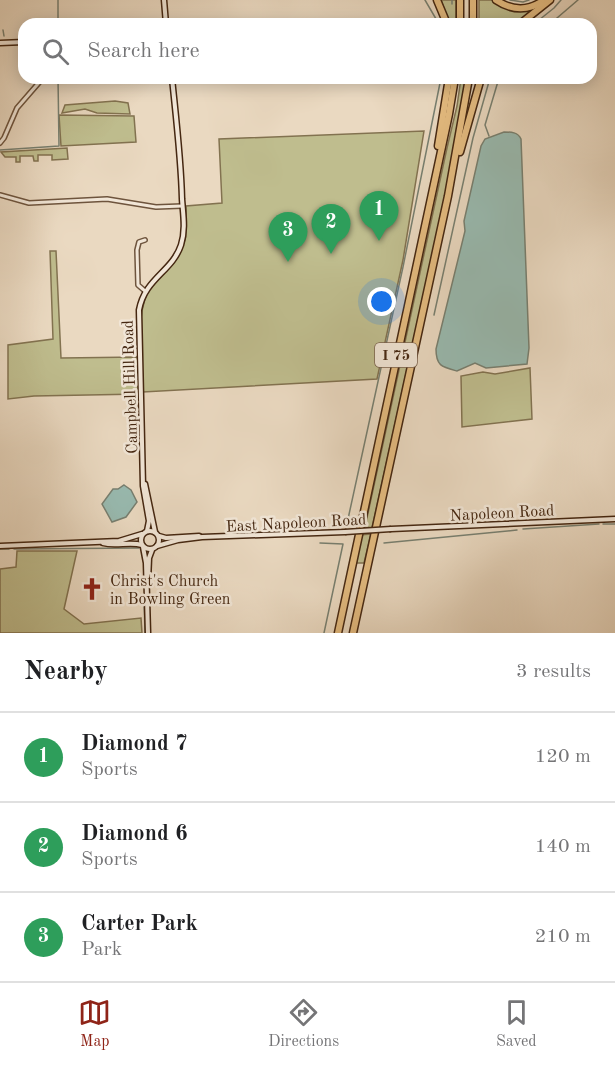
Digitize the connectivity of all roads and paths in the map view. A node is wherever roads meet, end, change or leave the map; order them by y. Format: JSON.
{"nodes":[{"id":1,"x":164,"y":0,"type":"edge"},
{"id":2,"x":437,"y":0,"type":"edge"},
{"id":3,"x":460,"y":0,"type":"edge"},
{"id":4,"x":473,"y":0,"type":"edge"},
{"id":5,"x":496,"y":0,"type":"edge"},
{"id":6,"x":544,"y":0,"type":"edge"},
{"id":7,"x":550,"y":0,"type":"edge"},
{"id":8,"x":166,"y":18,"type":"edge"},
{"id":9,"x":444,"y":18,"type":"edge"},
{"id":10,"x":459,"y":18,"type":"edge"},
{"id":11,"x":473,"y":18,"type":"edge"},
{"id":12,"x":528,"y":18,"type":"edge"},
{"id":13,"x":18,"y":42,"type":"edge"},
{"id":14,"x":0,"y":43,"type":"edge"},
{"id":15,"x":37,"y":84,"type":"edge"},
{"id":16,"x":173,"y":84,"type":"edge"},
{"id":17,"x":448,"y":84,"type":"edge"},
{"id":18,"x":454,"y":84,"type":"edge"},
{"id":19,"x":468,"y":84,"type":"edge"},
{"id":20,"x":479,"y":84,"type":"edge"},
{"id":21,"x":0,"y":143,"type":"edge"},
{"id":22,"x":432,"y":191,"type":"junction"},
{"id":23,"x":0,"y":195,"type":"edge"},
{"id":24,"x":448,"y":196,"type":"junction"},
{"id":25,"x":183,"y":206,"type":"junction"},
{"id":26,"x":146,"y":240,"type":"dead end"},
{"id":27,"x":145,"y":291,"type":"junction"},
{"id":28,"x":144,"y":483,"type":"junction"},
{"id":29,"x":615,"y":519,"type":"edge"},
{"id":30,"x":391,"y":530,"type":"joint"},
{"id":31,"x":147,"y":531,"type":"junction"},
{"id":32,"x":142,"y":534,"type":"junction"},
{"id":33,"x":157,"y":535,"type":"junction"},
{"id":34,"x":202,"y":537,"type":"junction"},
{"id":35,"x":102,"y":543,"type":"junction"},
{"id":36,"x":0,"y":546,"type":"edge"},
{"id":37,"x":143,"y":546,"type":"junction"},
{"id":38,"x":157,"y":546,"type":"junction"},
{"id":39,"x":152,"y":550,"type":"junction"},
{"id":40,"x":147,"y":585,"type":"junction"},
{"id":41,"x":148,"y":633,"type":"edge"},
{"id":42,"x":338,"y":633,"type":"edge"},
{"id":43,"x":353,"y":633,"type":"edge"}],
"edges":[{"from":1,"to":8,"type":"main road"},
{"from":2,"to":9,"type":"highway"},
{"from":3,"to":10,"type":"highway"},
{"from":4,"to":11,"type":"highway"},
{"from":5,"to":6,"type":"highway"},
{"from":7,"to":12,"type":"highway"},
{"from":13,"to":14,"type":"main road"},
{"from":15,"to":21,"type":"street"},
{"from":16,"to":25,"type":"main road","name":"Campbell Hill Road"},
{"from":17,"to":22,"type":"highway"},
{"from":18,"to":22,"type":"highway","number":"I 75"},
{"from":19,"to":24,"type":"highway","number":"I 75"},
{"from":20,"to":24,"type":"highway"},
{"from":22,"to":42,"type":"highway","number":"I 75"},
{"from":23,"to":25,"type":"street"},
{"from":24,"to":43,"type":"highway","number":"I 75"},
{"from":25,"to":27,"type":"main road","name":"Campbell Hill Road"},
{"from":26,"to":27,"type":"street","name":"Campbell Hill Road"},
{"from":27,"to":28,"type":"main road","name":"Campbell Hill Road"},
{"from":28,"to":31,"type":"main road","name":"Campbell Hill Road"},
{"from":28,"to":33,"type":"main road","name":"Campbell Hill Road"},
{"from":29,"to":30,"type":"main road","name":"Napoleon Road"},
{"from":30,"to":34,"type":"main road","name":"East Napoleon Road","bridge":true},
{"from":31,"to":32,"type":"main road"},
{"from":31,"to":33,"type":"main road"},
{"from":32,"to":35,"type":"main road"},
{"from":32,"to":37,"type":"main road"},
{"from":33,"to":34,"type":"main road","name":"East Napoleon Road"},
{"from":33,"to":38,"type":"main road"},
{"from":34,"to":38,"type":"main road","name":"East Napoleon Road"},
{"from":35,"to":36,"type":"main road"},
{"from":35,"to":37,"type":"main road"},
{"from":37,"to":39,"type":"main road"},
{"from":37,"to":40,"type":"main road"},
{"from":38,"to":39,"type":"main road"},
{"from":39,"to":40,"type":"main road"},
{"from":40,"to":41,"type":"main road"}]}
